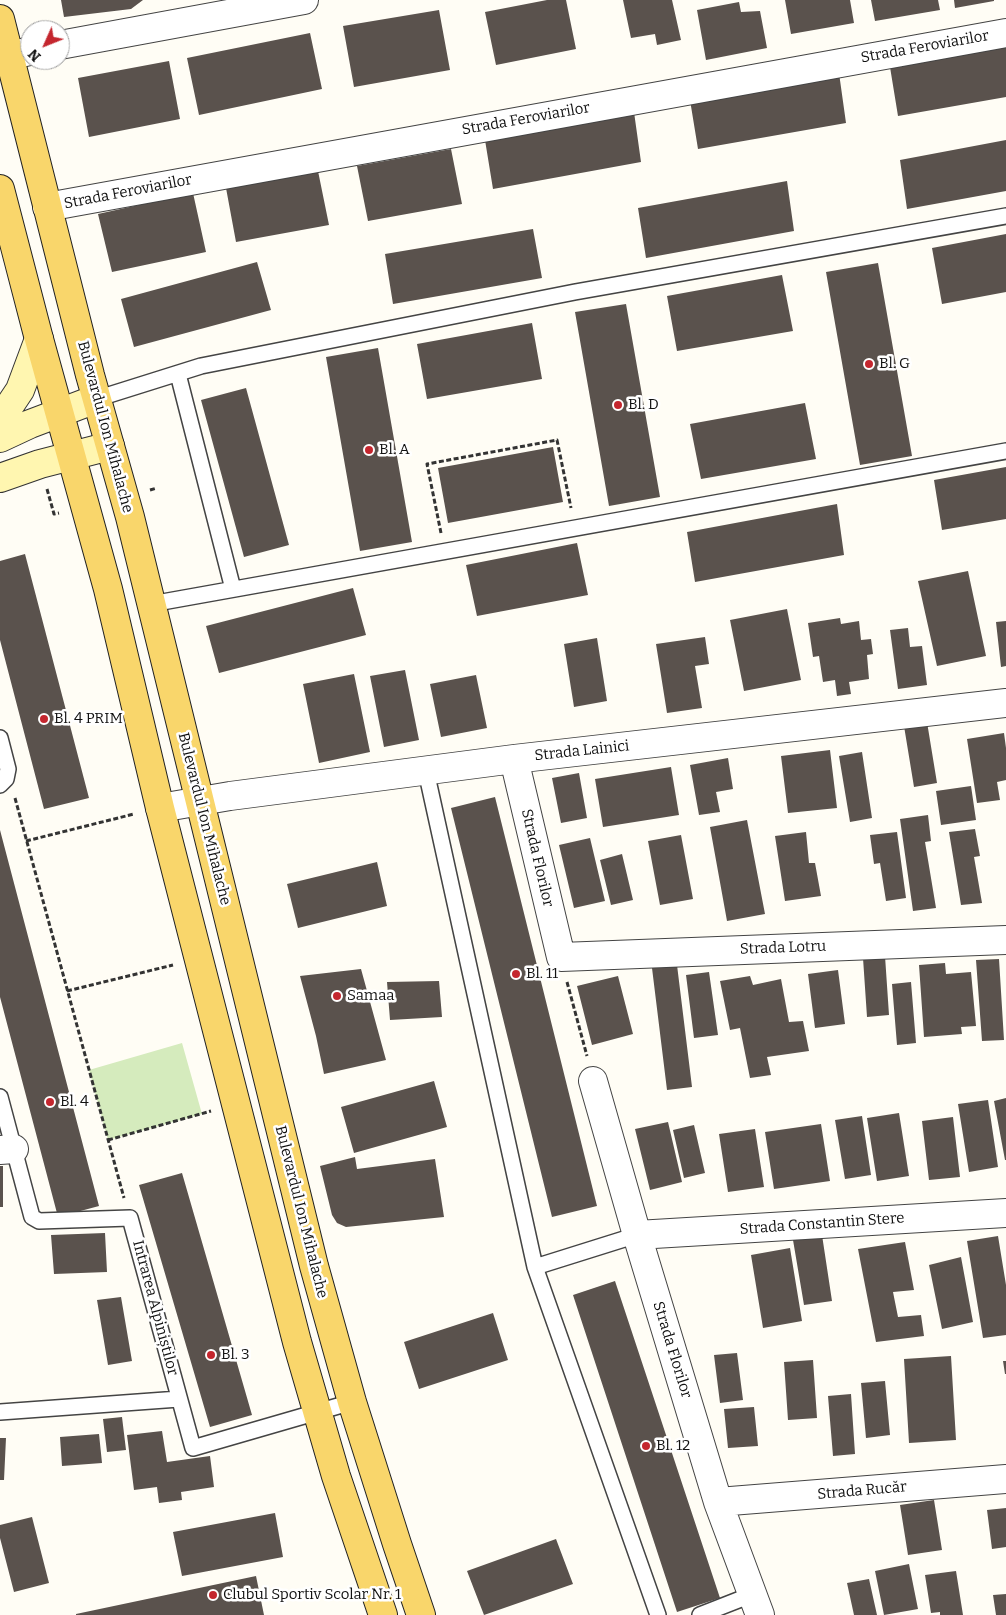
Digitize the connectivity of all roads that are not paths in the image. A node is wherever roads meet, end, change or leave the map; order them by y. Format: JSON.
{"nodes":[{"id":1,"x":304,"y":0,"type":"edge"},
{"id":2,"x":0,"y":19,"type":"edge"},
{"id":3,"x":1006,"y":33,"type":"edge"},
{"id":4,"x":70,"y":44,"type":"edge"},
{"id":5,"x":20,"y":54,"type":"edge"},
{"id":6,"x":23,"y":70,"type":"edge"},
{"id":7,"x":0,"y":189,"type":"edge"},
{"id":8,"x":47,"y":207,"type":"junction"},
{"id":9,"x":1006,"y":216,"type":"edge"},
{"id":10,"x":39,"y":339,"type":"junction"},
{"id":11,"x":178,"y":374,"type":"junction"},
{"id":12,"x":96,"y":399,"type":"junction"},
{"id":13,"x":60,"y":413,"type":"junction"},
{"id":14,"x":0,"y":420,"type":"edge"},
{"id":15,"x":0,"y":438,"type":"edge"},
{"id":16,"x":110,"y":446,"type":"junction"},
{"id":17,"x":1006,"y":452,"type":"edge"},
{"id":18,"x":72,"y":456,"type":"junction"},
{"id":19,"x":0,"y":478,"type":"edge"},
{"id":20,"x":233,"y":590,"type":"junction"},
{"id":21,"x":151,"y":604,"type":"junction"},
{"id":22,"x":1006,"y":703,"type":"edge"},
{"id":23,"x":0,"y":738,"type":"edge"},
{"id":24,"x":514,"y":759,"type":"junction"},
{"id":25,"x":426,"y":771,"type":"junction"},
{"id":26,"x":0,"y":784,"type":"edge"},
{"id":27,"x":199,"y":800,"type":"junction"},
{"id":28,"x":160,"y":808,"type":"junction"},
{"id":29,"x":1006,"y":940,"type":"edge"},
{"id":30,"x":560,"y":956,"type":"joint"},
{"id":31,"x":593,"y":1081,"type":"road end"},
{"id":32,"x":0,"y":1096,"type":"edge"},
{"id":33,"x":7,"y":1149,"type":"edge"},
{"id":34,"x":1006,"y":1212,"type":"edge"},
{"id":35,"x":637,"y":1236,"type":"junction"},
{"id":36,"x":535,"y":1266,"type":"junction"},
{"id":37,"x":179,"y":1398,"type":"junction"},
{"id":38,"x":352,"y":1402,"type":"junction"},
{"id":39,"x":0,"y":1412,"type":"edge"},
{"id":40,"x":317,"y":1412,"type":"junction"},
{"id":41,"x":1006,"y":1479,"type":"edge"},
{"id":42,"x":718,"y":1502,"type":"junction"},
{"id":43,"x":755,"y":1605,"type":"edge"},
{"id":44,"x":383,"y":1615,"type":"edge"},
{"id":45,"x":421,"y":1615,"type":"edge"},
{"id":46,"x":658,"y":1615,"type":"edge"},
{"id":47,"x":700,"y":1615,"type":"edge"}],
"edges":[{"from":1,"to":4,"type":"street"},
{"from":2,"to":5,"type":"main road","name":"Bulevardul Ion Mihalache"},
{"from":3,"to":8,"type":"street","name":"Strada Feroviarilor"},
{"from":6,"to":8,"type":"main road","name":"Bulevardul Ion Mihalache"},
{"from":7,"to":10,"type":"main road"},
{"from":8,"to":12,"type":"main road","name":"Bulevardul Ion Mihalache"},
{"from":9,"to":11,"type":"lane"},
{"from":10,"to":13,"type":"main road"},
{"from":10,"to":14,"type":"street"},
{"from":11,"to":12,"type":"lane"},
{"from":11,"to":20,"type":"lane"},
{"from":12,"to":13,"type":"street"},
{"from":12,"to":16,"type":"main road","name":"Bulevardul Ion Mihalache"},
{"from":13,"to":15,"type":"street"},
{"from":13,"to":18,"type":"main road"},
{"from":16,"to":18,"type":"street"},
{"from":16,"to":21,"type":"main road","name":"Bulevardul Ion Mihalache"},
{"from":17,"to":20,"type":"lane"},
{"from":18,"to":19,"type":"street"},
{"from":18,"to":28,"type":"main road"},
{"from":20,"to":21,"type":"lane"},
{"from":21,"to":27,"type":"main road","name":"Bulevardul Ion Mihalache"},
{"from":22,"to":24,"type":"street","name":"Strada Lainici"},
{"from":23,"to":26,"type":"lane"},
{"from":24,"to":25,"type":"street","name":"Strada Lainici"},
{"from":24,"to":30,"type":"street","name":"Strada Florilor"},
{"from":25,"to":27,"type":"street","name":"Strada Lainici"},
{"from":25,"to":36,"type":"lane"},
{"from":27,"to":28,"type":"street","name":"Strada Lainici"},
{"from":27,"to":38,"type":"main road","name":"Bulevardul Ion Mihalache"},
{"from":28,"to":40,"type":"main road"},
{"from":29,"to":30,"type":"street","name":"Strada Lotru"},
{"from":31,"to":35,"type":"street","name":"Strada Florilor"},
{"from":32,"to":33,"type":"lane"},
{"from":33,"to":37,"type":"lane","name":"Intrarea Alpiniștilor"},
{"from":34,"to":35,"type":"street","name":"Strada Constantin Stere"},
{"from":35,"to":36,"type":"lane"},
{"from":35,"to":42,"type":"street","name":"Strada Florilor"},
{"from":36,"to":46,"type":"lane"},
{"from":37,"to":39,"type":"lane","name":"Intrarea Alpiniștilor"},
{"from":37,"to":40,"type":"lane","name":"Intrarea Alpiniștilor"},
{"from":38,"to":40,"type":"lane"},
{"from":38,"to":45,"type":"main road","name":"Bulevardul Ion Mihalache"},
{"from":40,"to":44,"type":"main road"},
{"from":41,"to":42,"type":"street","name":"Strada Rucăr"},
{"from":42,"to":43,"type":"street","name":"Strada Florilor"},
{"from":43,"to":47,"type":"lane"}]}
